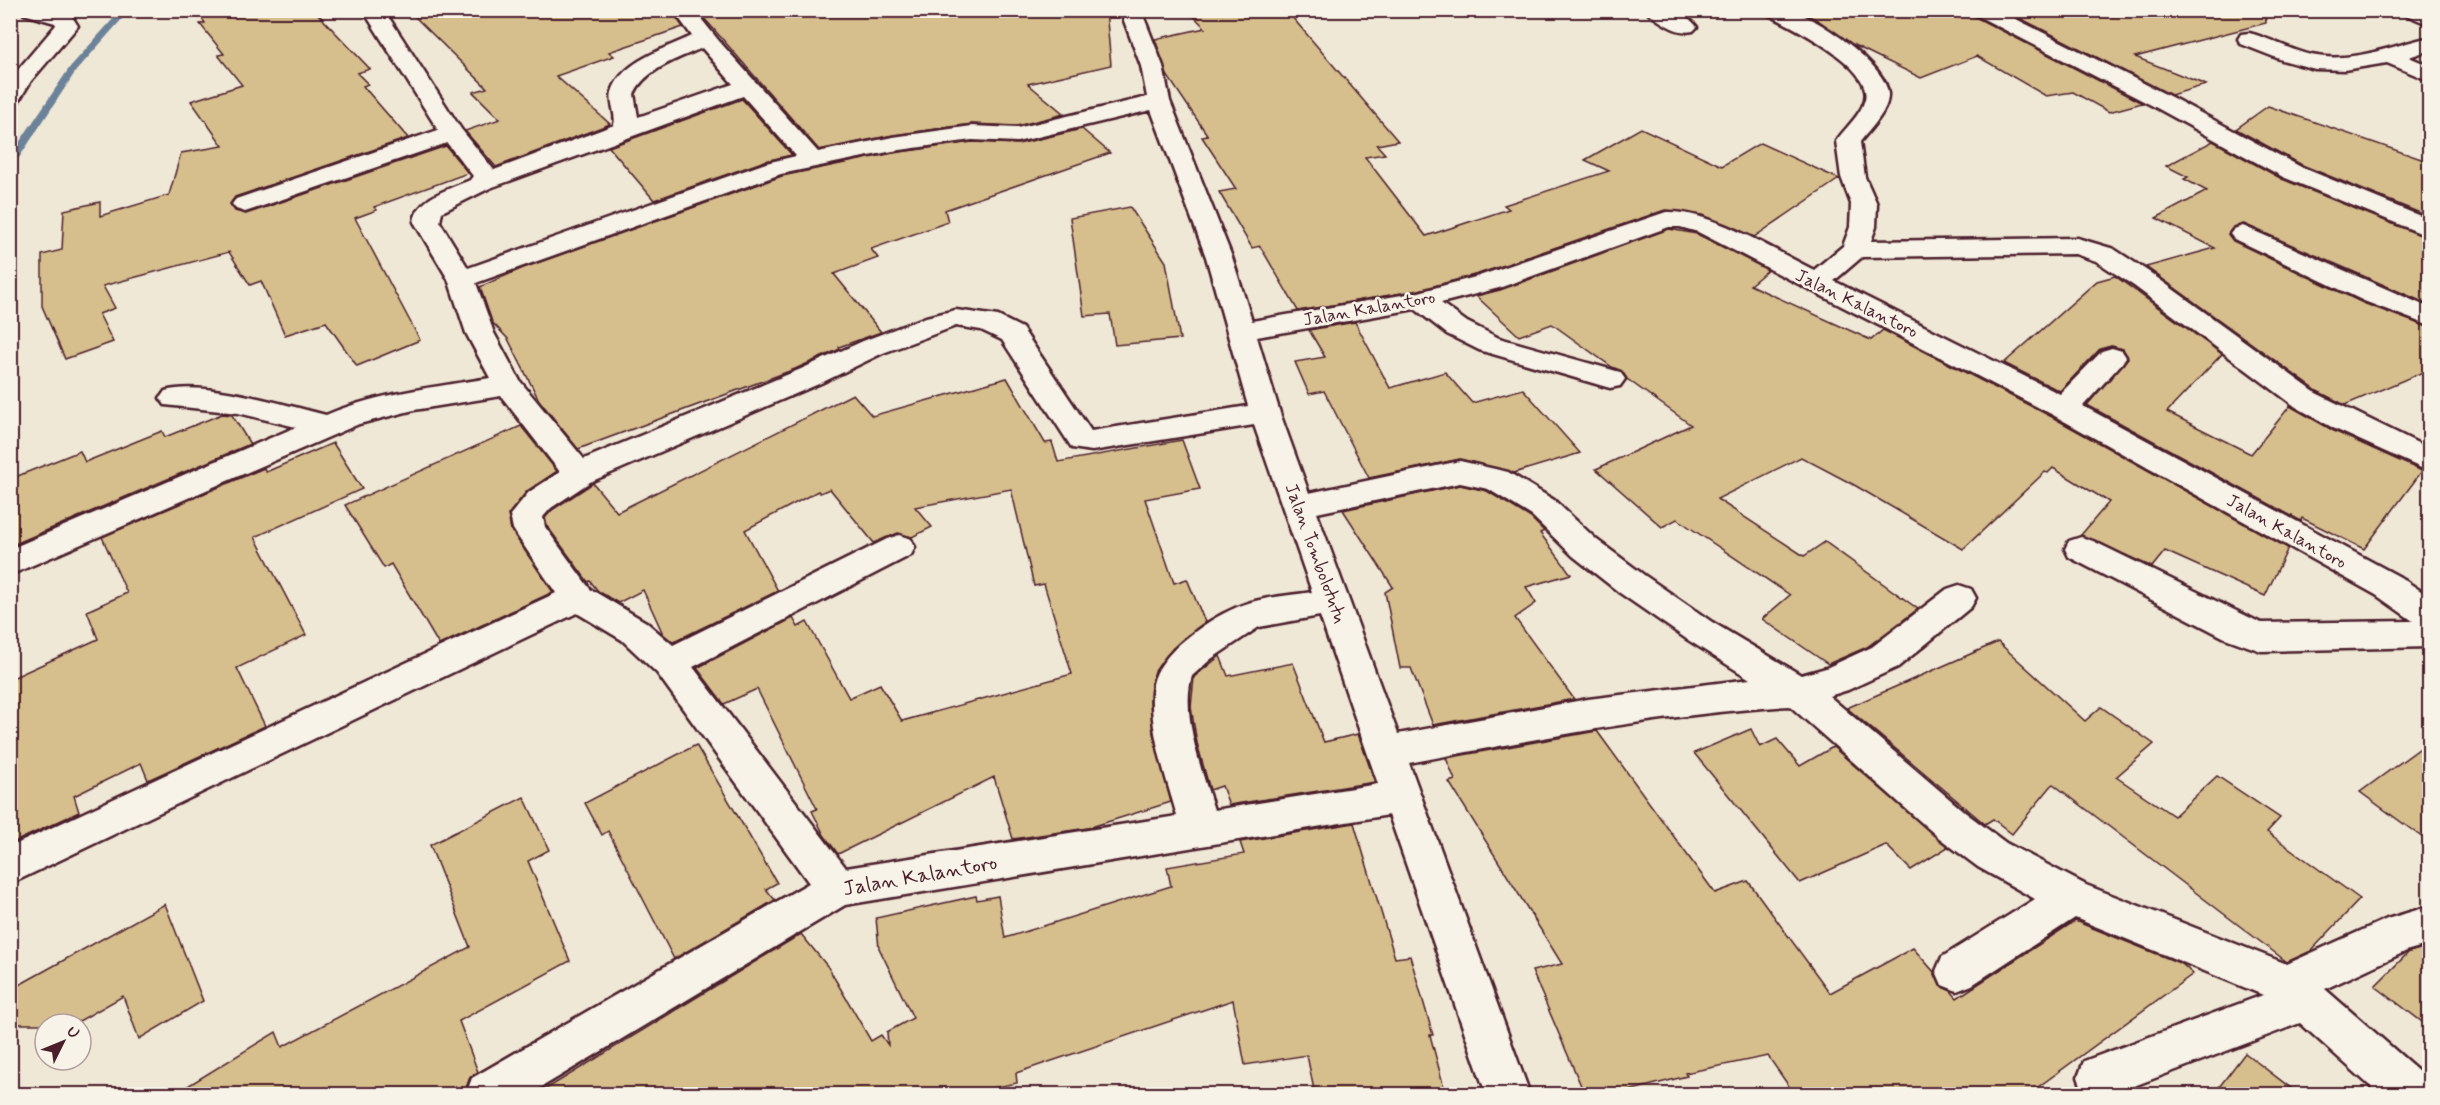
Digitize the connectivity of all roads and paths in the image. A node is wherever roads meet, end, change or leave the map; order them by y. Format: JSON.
{"nodes":[{"id":1,"x":20,"y":10,"type":"edge"},
{"id":2,"x":31,"y":10,"type":"edge"},
{"id":3,"x":373,"y":10,"type":"edge"},
{"id":4,"x":683,"y":10,"type":"edge"},
{"id":5,"x":1130,"y":10,"type":"edge"},
{"id":6,"x":1656,"y":10,"type":"edge"},
{"id":7,"x":1774,"y":10,"type":"edge"},
{"id":8,"x":1981,"y":10,"type":"edge"},
{"id":9,"x":2411,"y":10,"type":"edge"},
{"id":10,"x":10,"y":11,"type":"edge"},
{"id":11,"x":2430,"y":19,"type":"edge"},
{"id":12,"x":1686,"y":27,"type":"dead end"},
{"id":13,"x":706,"y":38,"type":"junction"},
{"id":14,"x":2249,"y":39,"type":"dead end"},
{"id":15,"x":2430,"y":43,"type":"edge"},
{"id":16,"x":2391,"y":57,"type":"junction"},
{"id":17,"x":2430,"y":74,"type":"edge"},
{"id":18,"x":747,"y":87,"type":"junction"},
{"id":19,"x":10,"y":96,"type":"edge"},
{"id":20,"x":1159,"y":101,"type":"junction"},
{"id":21,"x":623,"y":130,"type":"junction"},
{"id":22,"x":452,"y":133,"type":"junction"},
{"id":23,"x":812,"y":160,"type":"junction"},
{"id":24,"x":483,"y":182,"type":"junction"},
{"id":25,"x":245,"y":204,"type":"dead end"},
{"id":26,"x":2430,"y":229,"type":"edge"},
{"id":27,"x":2243,"y":234,"type":"dead end"},
{"id":28,"x":1855,"y":249,"type":"junction"},
{"id":29,"x":461,"y":279,"type":"junction"},
{"id":30,"x":1815,"y":283,"type":"junction"},
{"id":31,"x":1420,"y":300,"type":"junction"},
{"id":32,"x":2430,"y":318,"type":"edge"},
{"id":33,"x":1241,"y":331,"type":"junction"},
{"id":34,"x":2112,"y":357,"type":"dead end"},
{"id":35,"x":1610,"y":379,"type":"dead end"},
{"id":36,"x":508,"y":385,"type":"junction"},
{"id":37,"x":176,"y":398,"type":"dead end"},
{"id":38,"x":2064,"y":408,"type":"junction"},
{"id":39,"x":1265,"y":413,"type":"junction"},
{"id":40,"x":327,"y":425,"type":"junction"},
{"id":41,"x":2430,"y":462,"type":"edge"},
{"id":42,"x":579,"y":474,"type":"junction"},
{"id":43,"x":1299,"y":506,"type":"junction"},
{"id":44,"x":900,"y":546,"type":"dead end"},
{"id":45,"x":2081,"y":549,"type":"dead end"},
{"id":46,"x":10,"y":563,"type":"edge"},
{"id":47,"x":578,"y":598,"type":"junction"},
{"id":48,"x":1959,"y":598,"type":"dead end"},
{"id":49,"x":1334,"y":601,"type":"junction"},
{"id":50,"x":2430,"y":615,"type":"edge"},
{"id":51,"x":2430,"y":634,"type":"edge"},
{"id":52,"x":670,"y":663,"type":"junction"},
{"id":53,"x":1797,"y":691,"type":"junction"},
{"id":54,"x":1385,"y":752,"type":"junction"},
{"id":55,"x":1403,"y":796,"type":"junction"},
{"id":56,"x":1200,"y":828,"type":"junction"},
{"id":57,"x":10,"y":866,"type":"edge"},
{"id":58,"x":837,"y":888,"type":"junction"},
{"id":59,"x":2072,"y":898,"type":"junction"},
{"id":60,"x":2430,"y":925,"type":"edge"},
{"id":61,"x":1957,"y":971,"type":"dead end"},
{"id":62,"x":2297,"y":992,"type":"junction"},
{"id":63,"x":2100,"y":1077,"type":"dead end"},
{"id":64,"x":488,"y":1095,"type":"edge"},
{"id":65,"x":1508,"y":1095,"type":"edge"},
{"id":66,"x":2411,"y":1095,"type":"edge"}],
"edges":[{"from":1,"to":10,"type":"street"},
{"from":2,"to":19,"type":"street"},
{"from":3,"to":22,"type":"street"},
{"from":4,"to":13,"type":"street"},
{"from":5,"to":20,"type":"street","name":"Jalan Tombolotutu"},
{"from":6,"to":12,"type":"street"},
{"from":7,"to":28,"type":"street"},
{"from":8,"to":26,"type":"street"},
{"from":9,"to":11,"type":"street"},
{"from":13,"to":18,"type":"street"},
{"from":13,"to":21,"type":"street"},
{"from":14,"to":16,"type":"street"},
{"from":15,"to":16,"type":"street"},
{"from":16,"to":17,"type":"street"},
{"from":18,"to":21,"type":"street"},
{"from":18,"to":23,"type":"street"},
{"from":20,"to":23,"type":"street"},
{"from":20,"to":33,"type":"street","name":"Jalan Tombolotutu"},
{"from":21,"to":24,"type":"street"},
{"from":22,"to":24,"type":"street"},
{"from":22,"to":25,"type":"street"},
{"from":23,"to":29,"type":"street"},
{"from":24,"to":29,"type":"street"},
{"from":27,"to":32,"type":"street"},
{"from":28,"to":30,"type":"street"},
{"from":28,"to":41,"type":"street"},
{"from":29,"to":36,"type":"street"},
{"from":30,"to":31,"type":"street","name":"Jalan Kalantoro"},
{"from":30,"to":38,"type":"street","name":"Jalan Kalantoro"},
{"from":31,"to":33,"type":"street","name":"Jalan Kalantoro"},
{"from":31,"to":35,"type":"street"},
{"from":33,"to":39,"type":"street","name":"Jalan Tombolotutu"},
{"from":34,"to":38,"type":"street"},
{"from":36,"to":40,"type":"street"},
{"from":36,"to":42,"type":"street"},
{"from":37,"to":40,"type":"street"},
{"from":38,"to":50,"type":"street","name":"Jalan Kalantoro"},
{"from":39,"to":42,"type":"street"},
{"from":39,"to":43,"type":"street","name":"Jalan Tombolotutu"},
{"from":40,"to":46,"type":"street"},
{"from":42,"to":47,"type":"street"},
{"from":43,"to":49,"type":"street","name":"Jalan Tombolotutu"},
{"from":43,"to":53,"type":"street"},
{"from":44,"to":52,"type":"street"},
{"from":45,"to":51,"type":"street"},
{"from":47,"to":52,"type":"street"},
{"from":47,"to":57,"type":"street"},
{"from":48,"to":53,"type":"street"},
{"from":49,"to":54,"type":"street","name":"Jalan Tombolotutu"},
{"from":49,"to":56,"type":"street"},
{"from":52,"to":58,"type":"street"},
{"from":53,"to":54,"type":"street"},
{"from":53,"to":59,"type":"street"},
{"from":54,"to":55,"type":"street","name":"Jalan Tombolotutu"},
{"from":55,"to":56,"type":"street","name":"Jalan Kalantoro"},
{"from":55,"to":65,"type":"street","name":"Jalan Tombolotutu"},
{"from":56,"to":58,"type":"street","name":"Jalan Kalantoro"},
{"from":58,"to":64,"type":"street","name":"Jalan Kalantoro"},
{"from":59,"to":61,"type":"street"},
{"from":59,"to":62,"type":"street"},
{"from":60,"to":62,"type":"street"},
{"from":62,"to":63,"type":"street"},
{"from":62,"to":66,"type":"street"}]}
